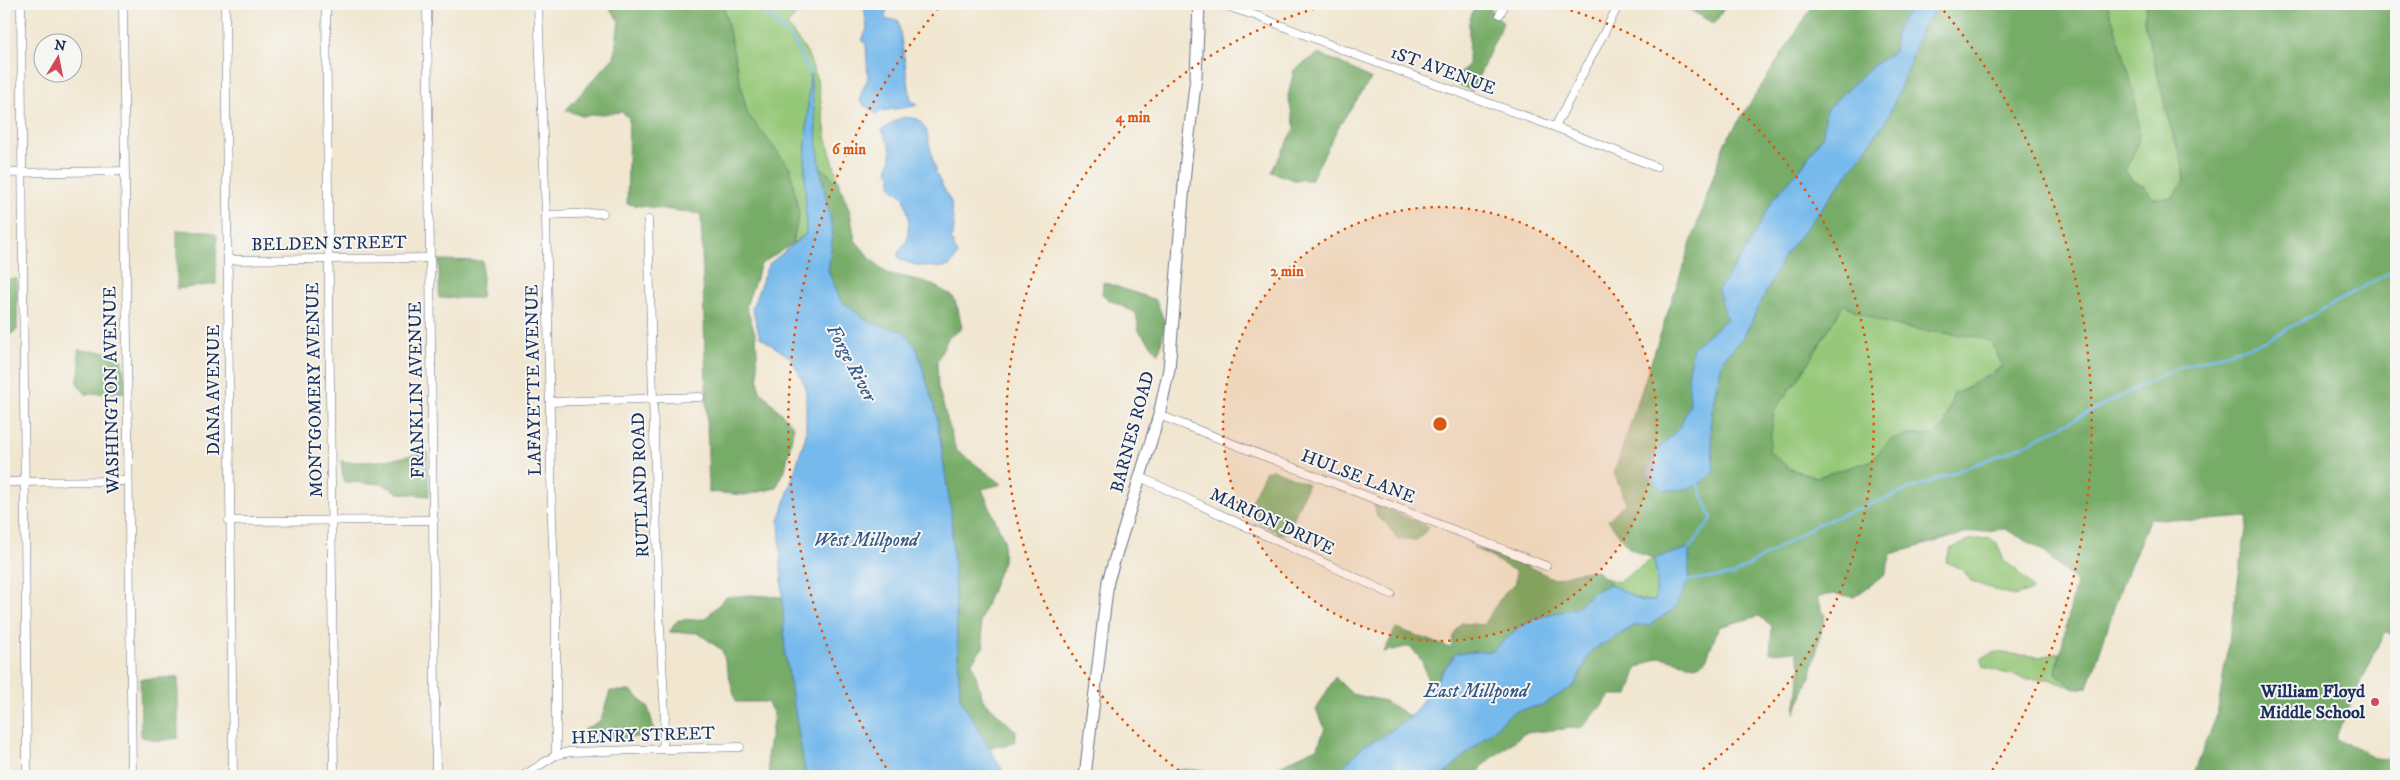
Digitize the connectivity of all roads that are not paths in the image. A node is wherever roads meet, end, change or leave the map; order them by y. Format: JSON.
{"nodes":[{"id":1,"x":21,"y":4,"type":"edge"},
{"id":2,"x":123,"y":4,"type":"edge"},
{"id":3,"x":225,"y":4,"type":"edge"},
{"id":4,"x":326,"y":4,"type":"edge"},
{"id":5,"x":427,"y":4,"type":"edge"},
{"id":6,"x":538,"y":4,"type":"edge"},
{"id":7,"x":1199,"y":4,"type":"edge"},
{"id":8,"x":1220,"y":4,"type":"edge"},
{"id":9,"x":1505,"y":4,"type":"edge"},
{"id":10,"x":1619,"y":4,"type":"edge"},
{"id":11,"x":1500,"y":14,"type":"dead end"},
{"id":12,"x":1555,"y":127,"type":"junction"},
{"id":13,"x":1656,"y":168,"type":"dead end"},
{"id":14,"x":124,"y":171,"type":"junction"},
{"id":15,"x":22,"y":172,"type":"junction"},
{"id":16,"x":4,"y":173,"type":"edge"},
{"id":17,"x":603,"y":213,"type":"dead end"},
{"id":18,"x":546,"y":215,"type":"junction"},
{"id":19,"x":648,"y":220,"type":"dead end"},
{"id":20,"x":430,"y":258,"type":"junction"},
{"id":21,"x":228,"y":260,"type":"junction"},
{"id":22,"x":329,"y":260,"type":"junction"},
{"id":23,"x":653,"y":398,"type":"junction"},
{"id":24,"x":700,"y":398,"type":"dead end"},
{"id":25,"x":550,"y":402,"type":"junction"},
{"id":26,"x":1159,"y":416,"type":"junction"},
{"id":27,"x":1140,"y":477,"type":"junction"},
{"id":28,"x":128,"y":481,"type":"junction"},
{"id":29,"x":4,"y":482,"type":"edge"},
{"id":30,"x":25,"y":482,"type":"junction"},
{"id":31,"x":332,"y":519,"type":"junction"},
{"id":32,"x":434,"y":520,"type":"junction"},
{"id":33,"x":230,"y":521,"type":"junction"},
{"id":34,"x":1546,"y":566,"type":"dead end"},
{"id":35,"x":1391,"y":594,"type":"dead end"},
{"id":36,"x":740,"y":747,"type":"dead end"},
{"id":37,"x":663,"y":749,"type":"junction"},
{"id":38,"x":556,"y":755,"type":"junction"},
{"id":39,"x":27,"y":776,"type":"edge"},
{"id":40,"x":132,"y":776,"type":"edge"},
{"id":41,"x":233,"y":776,"type":"edge"},
{"id":42,"x":334,"y":776,"type":"edge"},
{"id":43,"x":436,"y":776,"type":"edge"},
{"id":44,"x":523,"y":776,"type":"edge"},
{"id":45,"x":1085,"y":776,"type":"edge"}],
"edges":[{"from":1,"to":15,"type":"street"},
{"from":2,"to":14,"type":"street","name":"WASHINGTON AVENUE"},
{"from":3,"to":21,"type":"street","name":"DANA AVENUE"},
{"from":4,"to":22,"type":"street","name":"MONTGOMERY AVENUE"},
{"from":5,"to":20,"type":"street","name":"FRANKLIN AVENUE"},
{"from":6,"to":18,"type":"street","name":"LAFAYETTE AVENUE"},
{"from":7,"to":26,"type":"street","name":"BARNES ROAD"},
{"from":8,"to":12,"type":"street","name":"1ST AVENUE"},
{"from":9,"to":11,"type":"street"},
{"from":10,"to":12,"type":"street"},
{"from":12,"to":13,"type":"street","name":"1ST AVENUE"},
{"from":14,"to":15,"type":"street"},
{"from":14,"to":28,"type":"street","name":"WASHINGTON AVENUE"},
{"from":15,"to":16,"type":"street"},
{"from":15,"to":30,"type":"street"},
{"from":17,"to":18,"type":"street"},
{"from":18,"to":25,"type":"street","name":"LAFAYETTE AVENUE"},
{"from":19,"to":23,"type":"street","name":"RUTLAND ROAD"},
{"from":20,"to":22,"type":"street","name":"BELDEN STREET"},
{"from":20,"to":32,"type":"street","name":"FRANKLIN AVENUE"},
{"from":21,"to":22,"type":"street","name":"BELDEN STREET"},
{"from":21,"to":33,"type":"street","name":"DANA AVENUE"},
{"from":22,"to":31,"type":"street","name":"MONTGOMERY AVENUE"},
{"from":23,"to":24,"type":"street"},
{"from":23,"to":25,"type":"street"},
{"from":23,"to":37,"type":"street","name":"RUTLAND ROAD"},
{"from":25,"to":38,"type":"street","name":"LAFAYETTE AVENUE"},
{"from":26,"to":27,"type":"street","name":"BARNES ROAD"},
{"from":26,"to":34,"type":"street","name":"HULSE LANE"},
{"from":27,"to":35,"type":"street","name":"MARION DRIVE"},
{"from":27,"to":45,"type":"street","name":"BARNES ROAD"},
{"from":28,"to":30,"type":"street"},
{"from":28,"to":40,"type":"street","name":"WASHINGTON AVENUE"},
{"from":29,"to":30,"type":"street"},
{"from":30,"to":39,"type":"street"},
{"from":31,"to":32,"type":"street"},
{"from":31,"to":33,"type":"street"},
{"from":31,"to":42,"type":"street","name":"MONTGOMERY AVENUE"},
{"from":32,"to":43,"type":"street","name":"FRANKLIN AVENUE"},
{"from":33,"to":41,"type":"street","name":"DANA AVENUE"},
{"from":36,"to":37,"type":"street","name":"HENRY STREET"},
{"from":37,"to":38,"type":"street","name":"HENRY STREET"},
{"from":38,"to":44,"type":"street","name":"HENRY STREET"}]}
